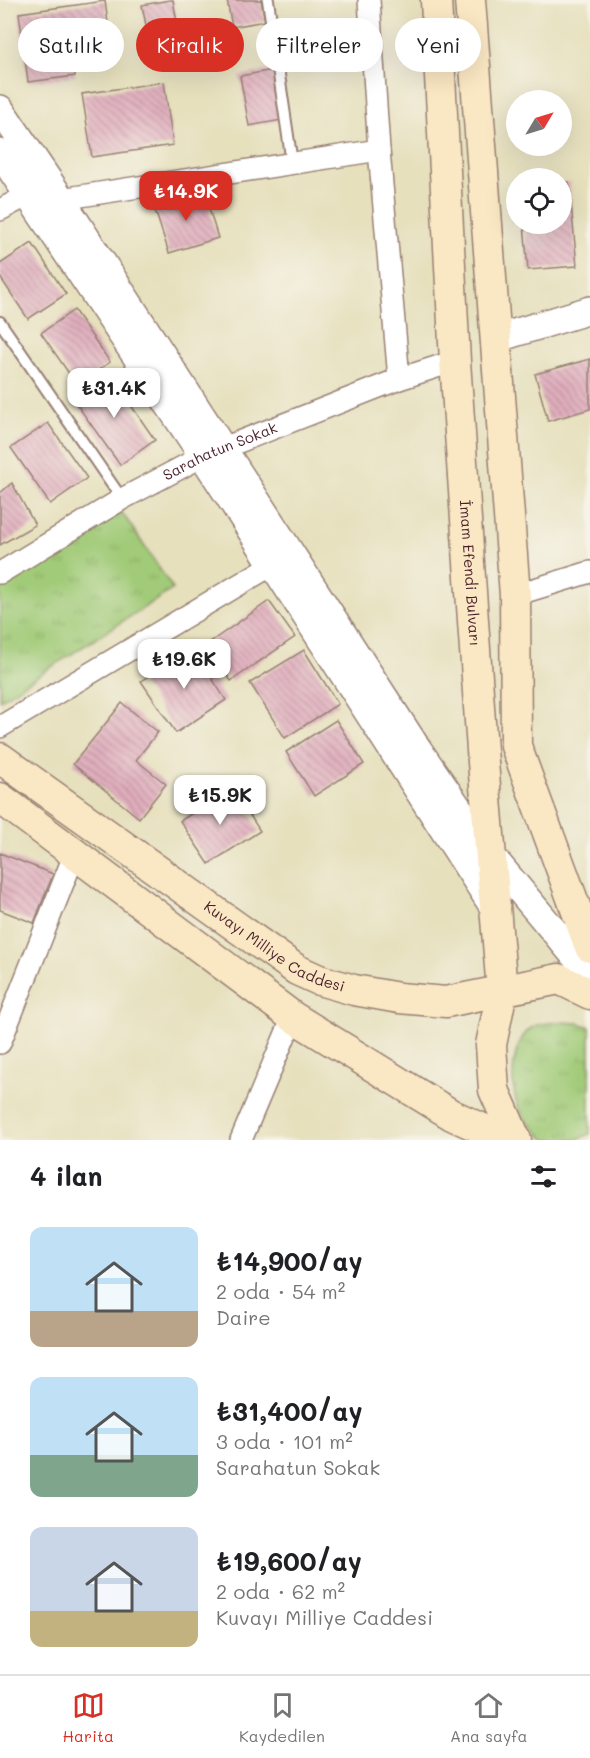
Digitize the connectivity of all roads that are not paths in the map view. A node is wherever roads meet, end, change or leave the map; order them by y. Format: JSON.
{"nodes":[{"id":1,"x":268,"y":0,"type":"edge"},
{"id":2,"x":369,"y":0,"type":"edge"},
{"id":3,"x":436,"y":0,"type":"edge"},
{"id":4,"x":470,"y":0,"type":"edge"},
{"id":5,"x":0,"y":109,"type":"edge"},
{"id":6,"x":379,"y":150,"type":"junction"},
{"id":7,"x":0,"y":153,"type":"edge"},
{"id":8,"x":292,"y":164,"type":"junction"},
{"id":9,"x":28,"y":195,"type":"junction"},
{"id":10,"x":61,"y":199,"type":"junction"},
{"id":11,"x":0,"y":210,"type":"edge"},
{"id":12,"x":590,"y":310,"type":"edge"},
{"id":13,"x":0,"y":322,"type":"edge"},
{"id":14,"x":495,"y":339,"type":"junction"},
{"id":15,"x":455,"y":361,"type":"junction"},
{"id":16,"x":399,"y":379,"type":"junction"},
{"id":17,"x":213,"y":452,"type":"junction"},
{"id":18,"x":122,"y":499,"type":"junction"},
{"id":19,"x":272,"y":565,"type":"junction"},
{"id":20,"x":590,"y":572,"type":"edge"},
{"id":21,"x":0,"y":573,"type":"edge"},
{"id":22,"x":515,"y":595,"type":"junction"},
{"id":23,"x":0,"y":727,"type":"edge"},
{"id":24,"x":0,"y":758,"type":"edge"},
{"id":25,"x":0,"y":798,"type":"edge"},
{"id":26,"x":75,"y":853,"type":"junction"},
{"id":27,"x":492,"y":856,"type":"junction"},
{"id":28,"x":496,"y":911,"type":"junction"},
{"id":29,"x":590,"y":946,"type":"edge"},
{"id":30,"x":590,"y":974,"type":"edge"},
{"id":31,"x":502,"y":991,"type":"junction"},
{"id":32,"x":590,"y":994,"type":"edge"},
{"id":33,"x":293,"y":1017,"type":"junction"},
{"id":34,"x":0,"y":1043,"type":"edge"},
{"id":35,"x":242,"y":1140,"type":"edge"},
{"id":36,"x":507,"y":1140,"type":"edge"},
{"id":37,"x":516,"y":1140,"type":"edge"}],
"edges":[{"from":1,"to":8,"type":"lane"},
{"from":2,"to":6,"type":"street"},
{"from":3,"to":15,"type":"main road","name":"İmam Efendi Bulvarı"},
{"from":4,"to":14,"type":"main road"},
{"from":5,"to":10,"type":"street"},
{"from":6,"to":8,"type":"street"},
{"from":6,"to":16,"type":"street"},
{"from":7,"to":9,"type":"street"},
{"from":8,"to":10,"type":"street"},
{"from":9,"to":11,"type":"street"},
{"from":9,"to":17,"type":"street"},
{"from":10,"to":17,"type":"street"},
{"from":12,"to":14,"type":"street"},
{"from":13,"to":18,"type":"lane"},
{"from":14,"to":22,"type":"main road"},
{"from":15,"to":16,"type":"street","name":"Sarahatun Sokak"},
{"from":15,"to":27,"type":"main road","name":"İmam Efendi Bulvarı"},
{"from":16,"to":17,"type":"street","name":"Sarahatun Sokak"},
{"from":17,"to":18,"type":"street","name":"Sarahatun Sokak"},
{"from":17,"to":19,"type":"street"},
{"from":17,"to":27,"type":"street"},
{"from":18,"to":21,"type":"street","name":"Sarahatun Sokak"},
{"from":19,"to":23,"type":"street"},
{"from":19,"to":28,"type":"street"},
{"from":20,"to":22,"type":"street"},
{"from":22,"to":29,"type":"main road"},
{"from":24,"to":31,"type":"main road","name":"Kuvayı Milliye Caddesi"},
{"from":25,"to":26,"type":"main road"},
{"from":26,"to":33,"type":"main road"},
{"from":26,"to":34,"type":"street"},
{"from":27,"to":28,"type":"main road","name":"İmam Efendi Bulvarı"},
{"from":27,"to":30,"type":"street"},
{"from":28,"to":31,"type":"main road","name":"İmam Efendi Bulvarı"},
{"from":31,"to":32,"type":"main road","name":"Kuvayı Milliye Caddesi"},
{"from":31,"to":37,"type":"main road","name":"İmam Efendi Bulvarı"},
{"from":33,"to":35,"type":"street"},
{"from":33,"to":36,"type":"main road"}]}
